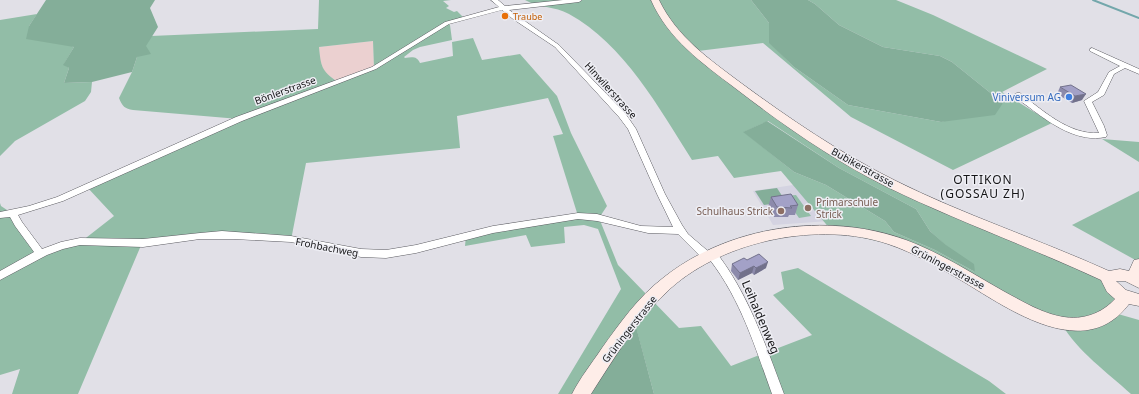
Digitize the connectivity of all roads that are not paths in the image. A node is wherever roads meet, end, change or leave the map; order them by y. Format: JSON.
{"nodes":[{"id":1,"x":494,"y":0,"type":"edge"},
{"id":2,"x":579,"y":0,"type":"edge"},
{"id":3,"x":655,"y":0,"type":"edge"},
{"id":4,"x":505,"y":8,"type":"junction"},
{"id":5,"x":1092,"y":50,"type":"dead end"},
{"id":6,"x":1126,"y":65,"type":"junction"},
{"id":7,"x":1139,"y":72,"type":"edge"},
{"id":8,"x":1017,"y":95,"type":"dead end"},
{"id":9,"x":13,"y":214,"type":"junction"},
{"id":10,"x":0,"y":215,"type":"edge"},
{"id":11,"x":681,"y":230,"type":"junction"},
{"id":12,"x":40,"y":253,"type":"junction"},
{"id":13,"x":710,"y":256,"type":"junction"},
{"id":14,"x":1139,"y":264,"type":"edge"},
{"id":15,"x":0,"y":276,"type":"edge"},
{"id":16,"x":1110,"y":277,"type":"junction"},
{"id":17,"x":1136,"y":280,"type":"edge"},
{"id":18,"x":1132,"y":298,"type":"edge"},
{"id":19,"x":581,"y":394,"type":"edge"},
{"id":20,"x":778,"y":394,"type":"edge"}],
"edges":[{"from":1,"to":4,"type":"street","name":"Hinwilerstrasse"},
{"from":2,"to":4,"type":"street","name":"Bönlerstrasse"},
{"from":3,"to":16,"type":"main road","name":"Bubikerstrasse"},
{"from":4,"to":9,"type":"street","name":"Bönlerstrasse"},
{"from":4,"to":11,"type":"street","name":"Hinwilerstrasse"},
{"from":5,"to":6,"type":"street"},
{"from":6,"to":7,"type":"street"},
{"from":6,"to":8,"type":"street"},
{"from":9,"to":10,"type":"street","name":"Bönlerstrasse"},
{"from":9,"to":12,"type":"street"},
{"from":11,"to":12,"type":"street","name":"Frohbachweg"},
{"from":11,"to":13,"type":"street","name":"Hinwilerstrasse"},
{"from":12,"to":15,"type":"street","name":"Frohbachweg"},
{"from":13,"to":18,"type":"main road","name":"Grüningerstrasse"},
{"from":13,"to":19,"type":"main road","name":"Grüningerstrasse"},
{"from":13,"to":20,"type":"street","name":"Leihaldenweg"},
{"from":14,"to":17,"type":"main road"},
{"from":16,"to":17,"type":"main road"},
{"from":16,"to":18,"type":"main road"}]}
